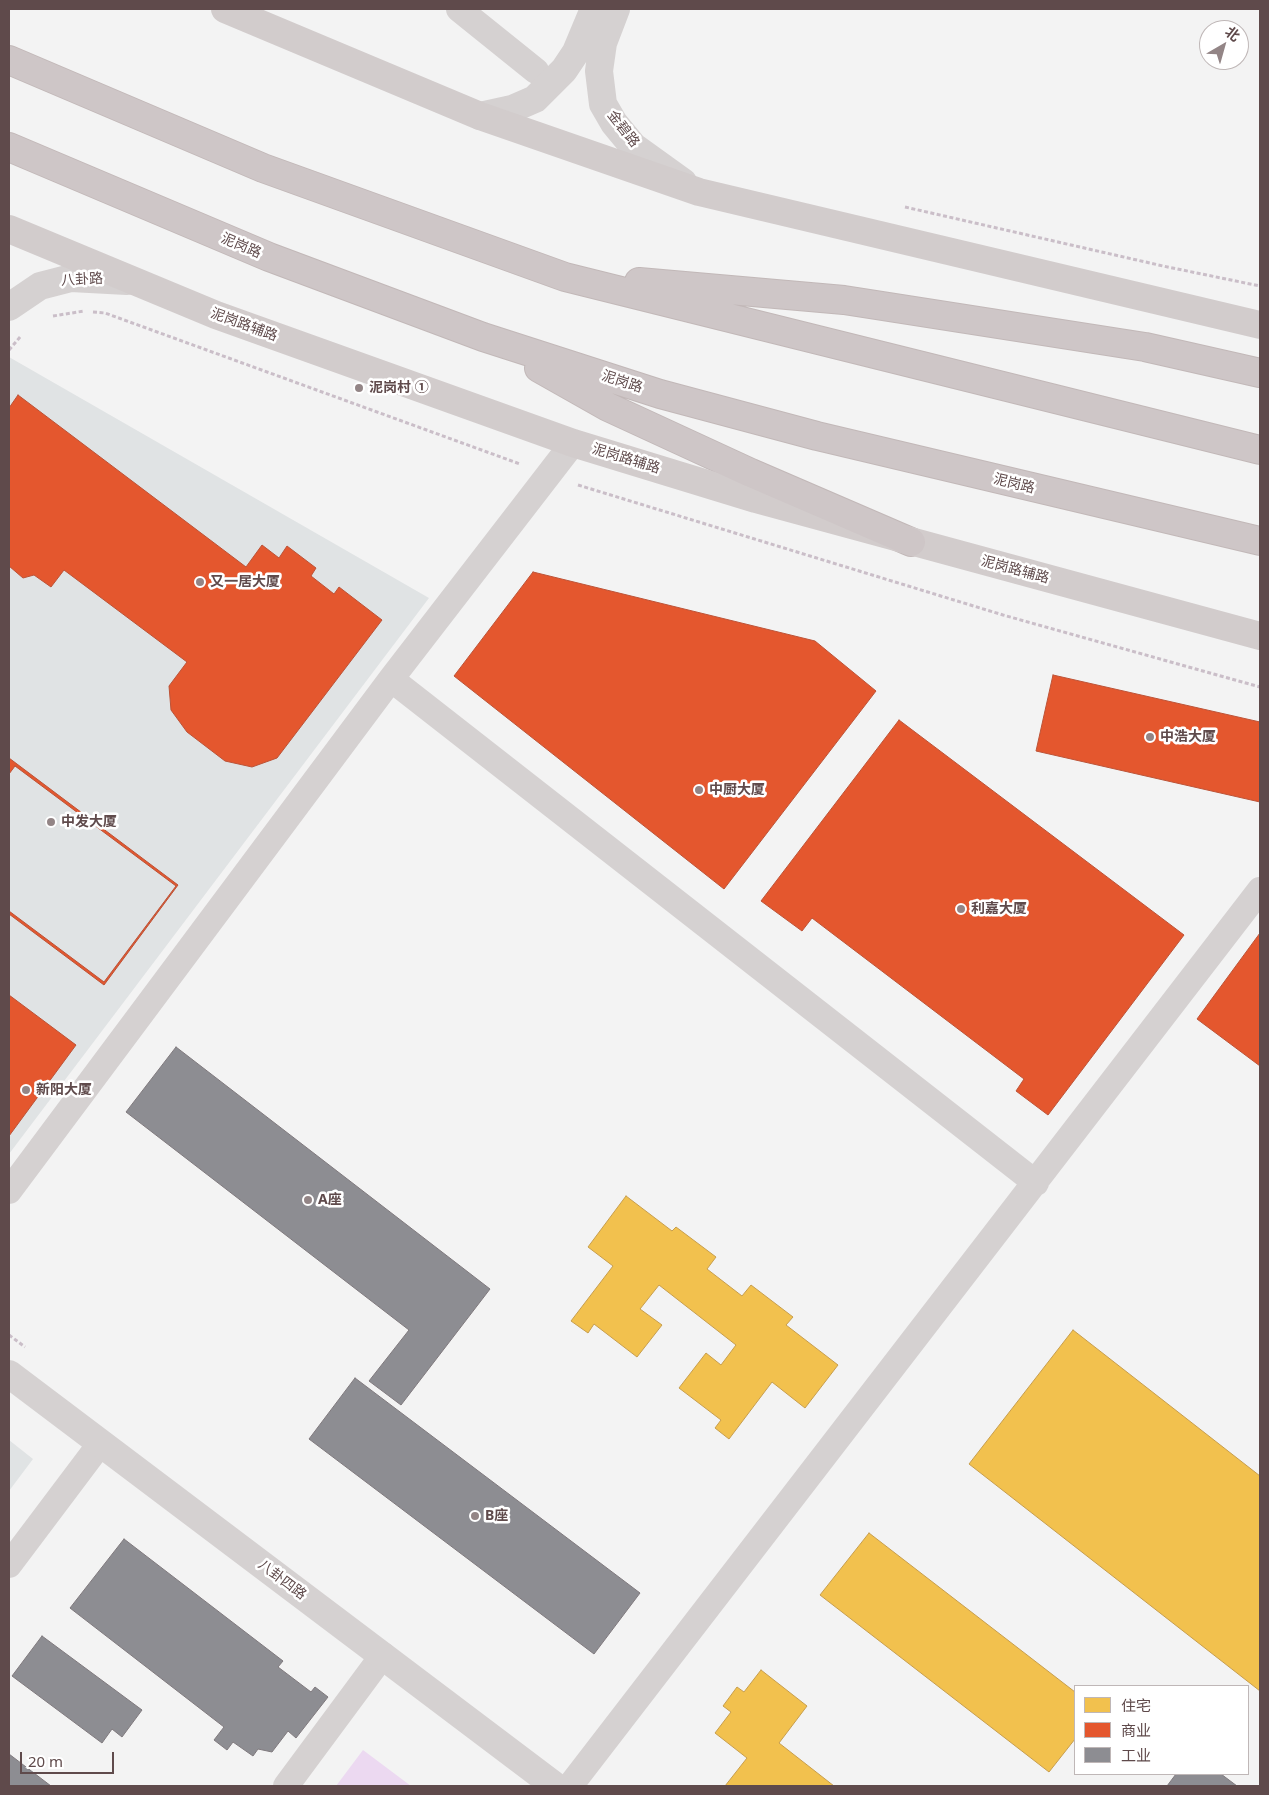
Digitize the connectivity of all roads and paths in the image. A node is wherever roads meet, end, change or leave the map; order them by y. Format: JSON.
{"nodes":[{"id":1,"x":225,"y":9,"type":"edge"},
{"id":2,"x":458,"y":9,"type":"edge"},
{"id":3,"x":594,"y":9,"type":"edge"},
{"id":4,"x":616,"y":9,"type":"edge"},
{"id":5,"x":9,"y":60,"type":"edge"},
{"id":6,"x":536,"y":71,"type":"dead end"},
{"id":7,"x":480,"y":116,"type":"junction"},
{"id":8,"x":9,"y":147,"type":"edge"},
{"id":9,"x":699,"y":192,"type":"junction"},
{"id":10,"x":901,"y":206,"type":"dead end"},
{"id":11,"x":9,"y":229,"type":"edge"},
{"id":12,"x":565,"y":277,"type":"junction"},
{"id":13,"x":132,"y":281,"type":"junction"},
{"id":14,"x":1260,"y":286,"type":"edge"},
{"id":15,"x":9,"y":307,"type":"edge"},
{"id":16,"x":44,"y":318,"type":"dead end"},
{"id":17,"x":1260,"y":326,"type":"edge"},
{"id":18,"x":25,"y":332,"type":"dead end"},
{"id":19,"x":483,"y":337,"type":"junction"},
{"id":20,"x":9,"y":350,"type":"edge"},
{"id":21,"x":1260,"y":373,"type":"edge"},
{"id":22,"x":573,"y":443,"type":"junction"},
{"id":23,"x":1260,"y":450,"type":"edge"},
{"id":24,"x":520,"y":465,"type":"dead end"},
{"id":25,"x":578,"y":485,"type":"dead end"},
{"id":26,"x":1260,"y":541,"type":"edge"},
{"id":27,"x":911,"y":542,"type":"junction"},
{"id":28,"x":1256,"y":636,"type":"edge"},
{"id":29,"x":391,"y":679,"type":"junction"},
{"id":30,"x":1260,"y":687,"type":"edge"},
{"id":31,"x":1260,"y":890,"type":"edge"},
{"id":32,"x":1036,"y":1183,"type":"junction"},
{"id":33,"x":9,"y":1190,"type":"edge"},
{"id":34,"x":9,"y":1374,"type":"edge"},
{"id":35,"x":100,"y":1444,"type":"junction"},
{"id":36,"x":9,"y":1565,"type":"edge"},
{"id":37,"x":383,"y":1655,"type":"junction"},
{"id":38,"x":286,"y":1786,"type":"edge"},
{"id":39,"x":555,"y":1786,"type":"edge"},
{"id":40,"x":570,"y":1786,"type":"edge"}],
"edges":[{"from":1,"to":7,"type":"main road"},
{"from":2,"to":6,"type":"street"},
{"from":3,"to":7,"type":"street"},
{"from":4,"to":9,"type":"street","name":"金碧路"},
{"from":5,"to":12,"type":"highway"},
{"from":7,"to":9,"type":"main road"},
{"from":8,"to":19,"type":"highway","name":"泥岗路"},
{"from":9,"to":17,"type":"main road"},
{"from":10,"to":14,"type":"path"},
{"from":11,"to":13,"type":"main road","name":"泥岗路辅路"},
{"from":12,"to":21,"type":"highway"},
{"from":12,"to":23,"type":"highway"},
{"from":13,"to":15,"type":"street","name":"八卦路"},
{"from":13,"to":22,"type":"main road","name":"泥岗路辅路"},
{"from":16,"to":24,"type":"path"},
{"from":18,"to":20,"type":"path"},
{"from":19,"to":26,"type":"highway","name":"泥岗路"},
{"from":19,"to":27,"type":"highway"},
{"from":22,"to":27,"type":"main road","name":"泥岗路辅路"},
{"from":22,"to":29,"type":"street"},
{"from":25,"to":30,"type":"path"},
{"from":27,"to":28,"type":"main road","name":"泥岗路辅路"},
{"from":29,"to":32,"type":"street"},
{"from":29,"to":33,"type":"street"},
{"from":31,"to":32,"type":"street"},
{"from":32,"to":40,"type":"street"},
{"from":34,"to":35,"type":"street","name":"八卦四路"},
{"from":35,"to":36,"type":"street"},
{"from":35,"to":37,"type":"street","name":"八卦四路"},
{"from":37,"to":38,"type":"street"},
{"from":37,"to":39,"type":"street","name":"八卦四路"}]}
